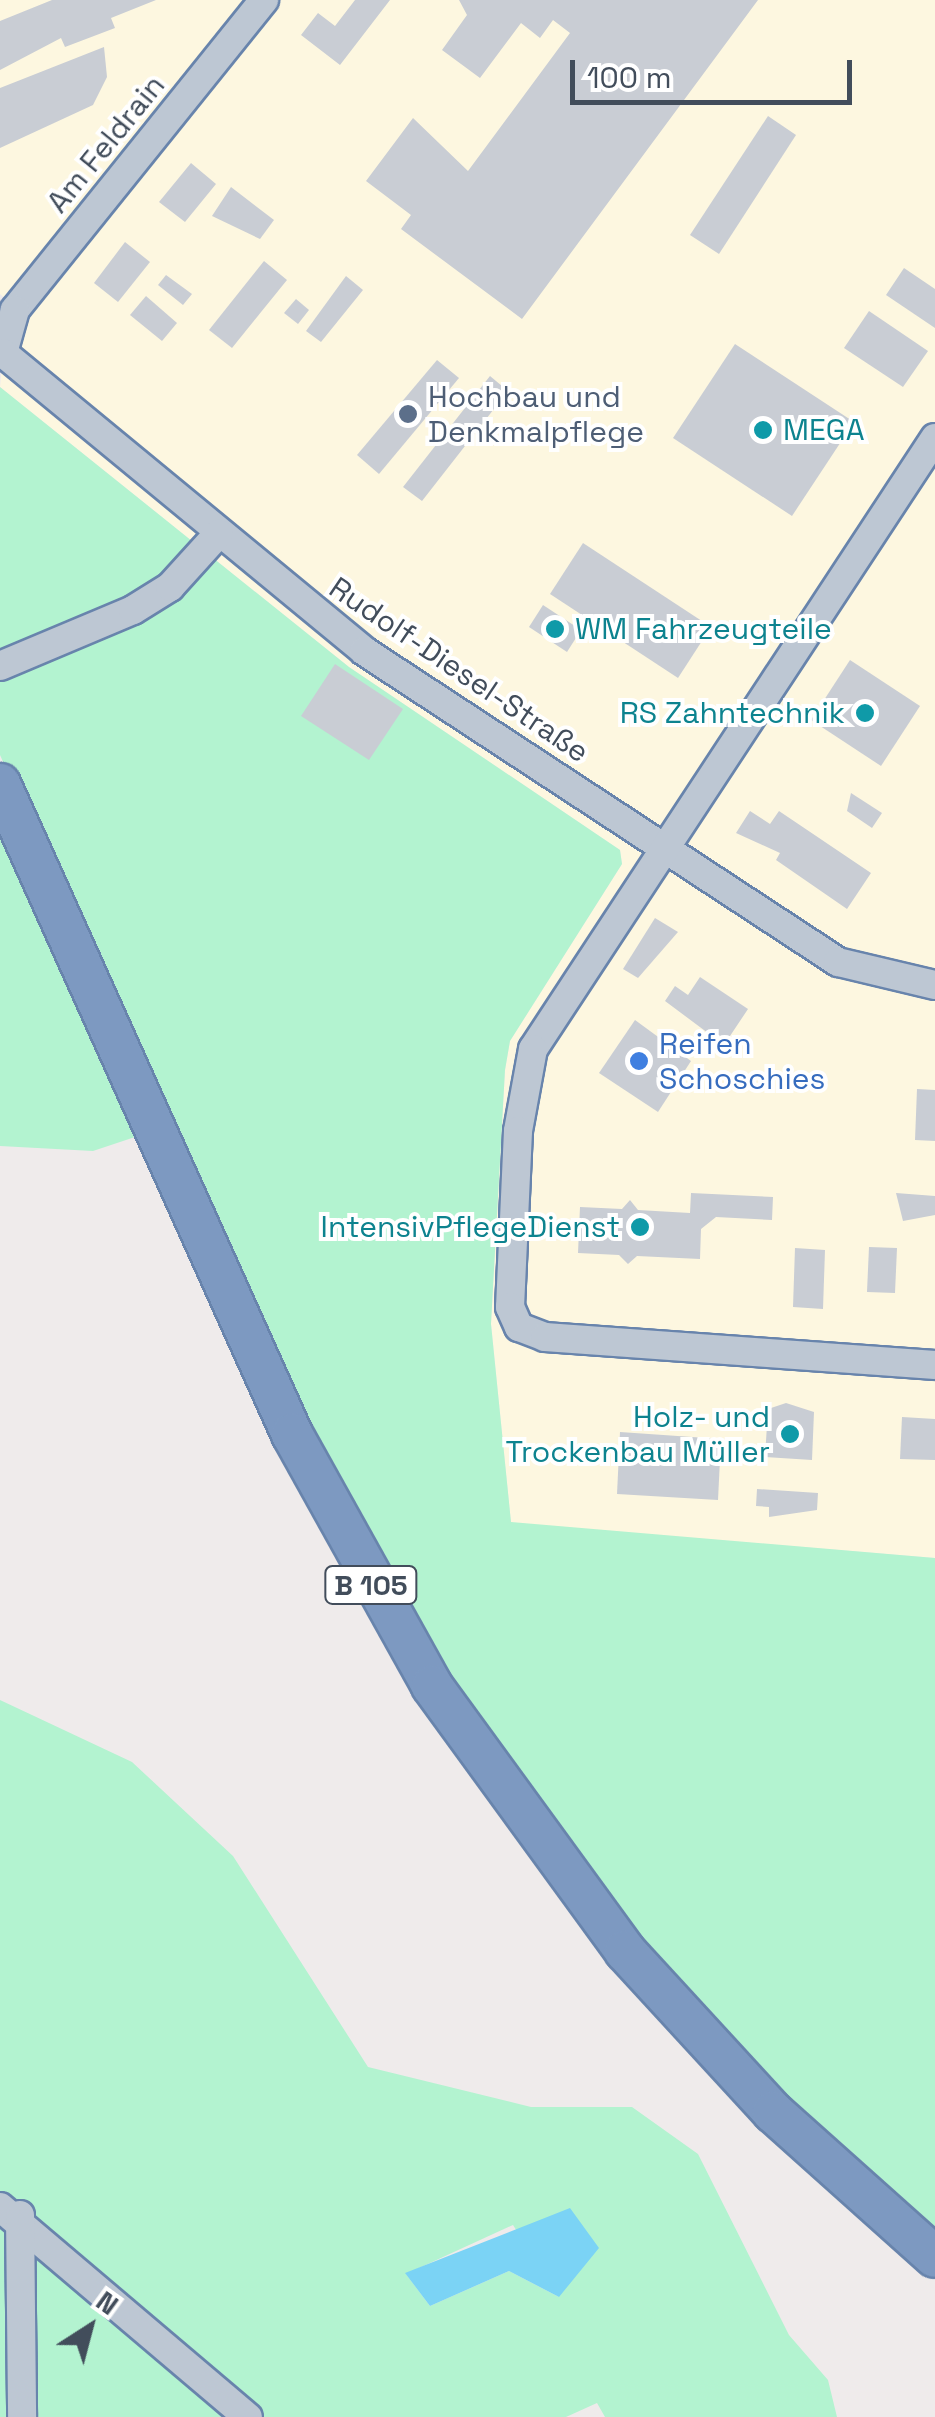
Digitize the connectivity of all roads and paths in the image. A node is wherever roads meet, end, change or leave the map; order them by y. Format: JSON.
{"nodes":[{"id":1,"x":264,"y":0,"type":"edge"},
{"id":2,"x":3,"y":332,"type":"joint"},
{"id":3,"x":935,"y":438,"type":"edge"},
{"id":4,"x":218,"y":534,"type":"junction"},
{"id":5,"x":0,"y":666,"type":"edge"},
{"id":6,"x":0,"y":784,"type":"edge"},
{"id":7,"x":666,"y":849,"type":"junction"},
{"id":8,"x":935,"y":985,"type":"edge"},
{"id":9,"x":935,"y":1365,"type":"edge"},
{"id":10,"x":10,"y":2211,"type":"edge"},
{"id":11,"x":935,"y":2257,"type":"edge"},
{"id":12,"x":11,"y":2345,"type":"edge"},
{"id":13,"x":22,"y":2417,"type":"edge"},
{"id":14,"x":248,"y":2417,"type":"edge"}],
"edges":[{"from":1,"to":2,"type":"street","name":"Am Feldrain"},
{"from":2,"to":4,"type":"street","name":"Rudolf-Diesel-Straße"},
{"from":3,"to":7,"type":"street"},
{"from":4,"to":5,"type":"street"},
{"from":4,"to":7,"type":"street","name":"Rudolf-Diesel-Straße"},
{"from":6,"to":11,"type":"highway","number":"B 105"},
{"from":7,"to":8,"type":"street","name":"Rudolf-Diesel-Straße"},
{"from":7,"to":9,"type":"street"},
{"from":10,"to":12,"type":"street"},
{"from":10,"to":14,"type":"street"},
{"from":12,"to":13,"type":"street"}]}
